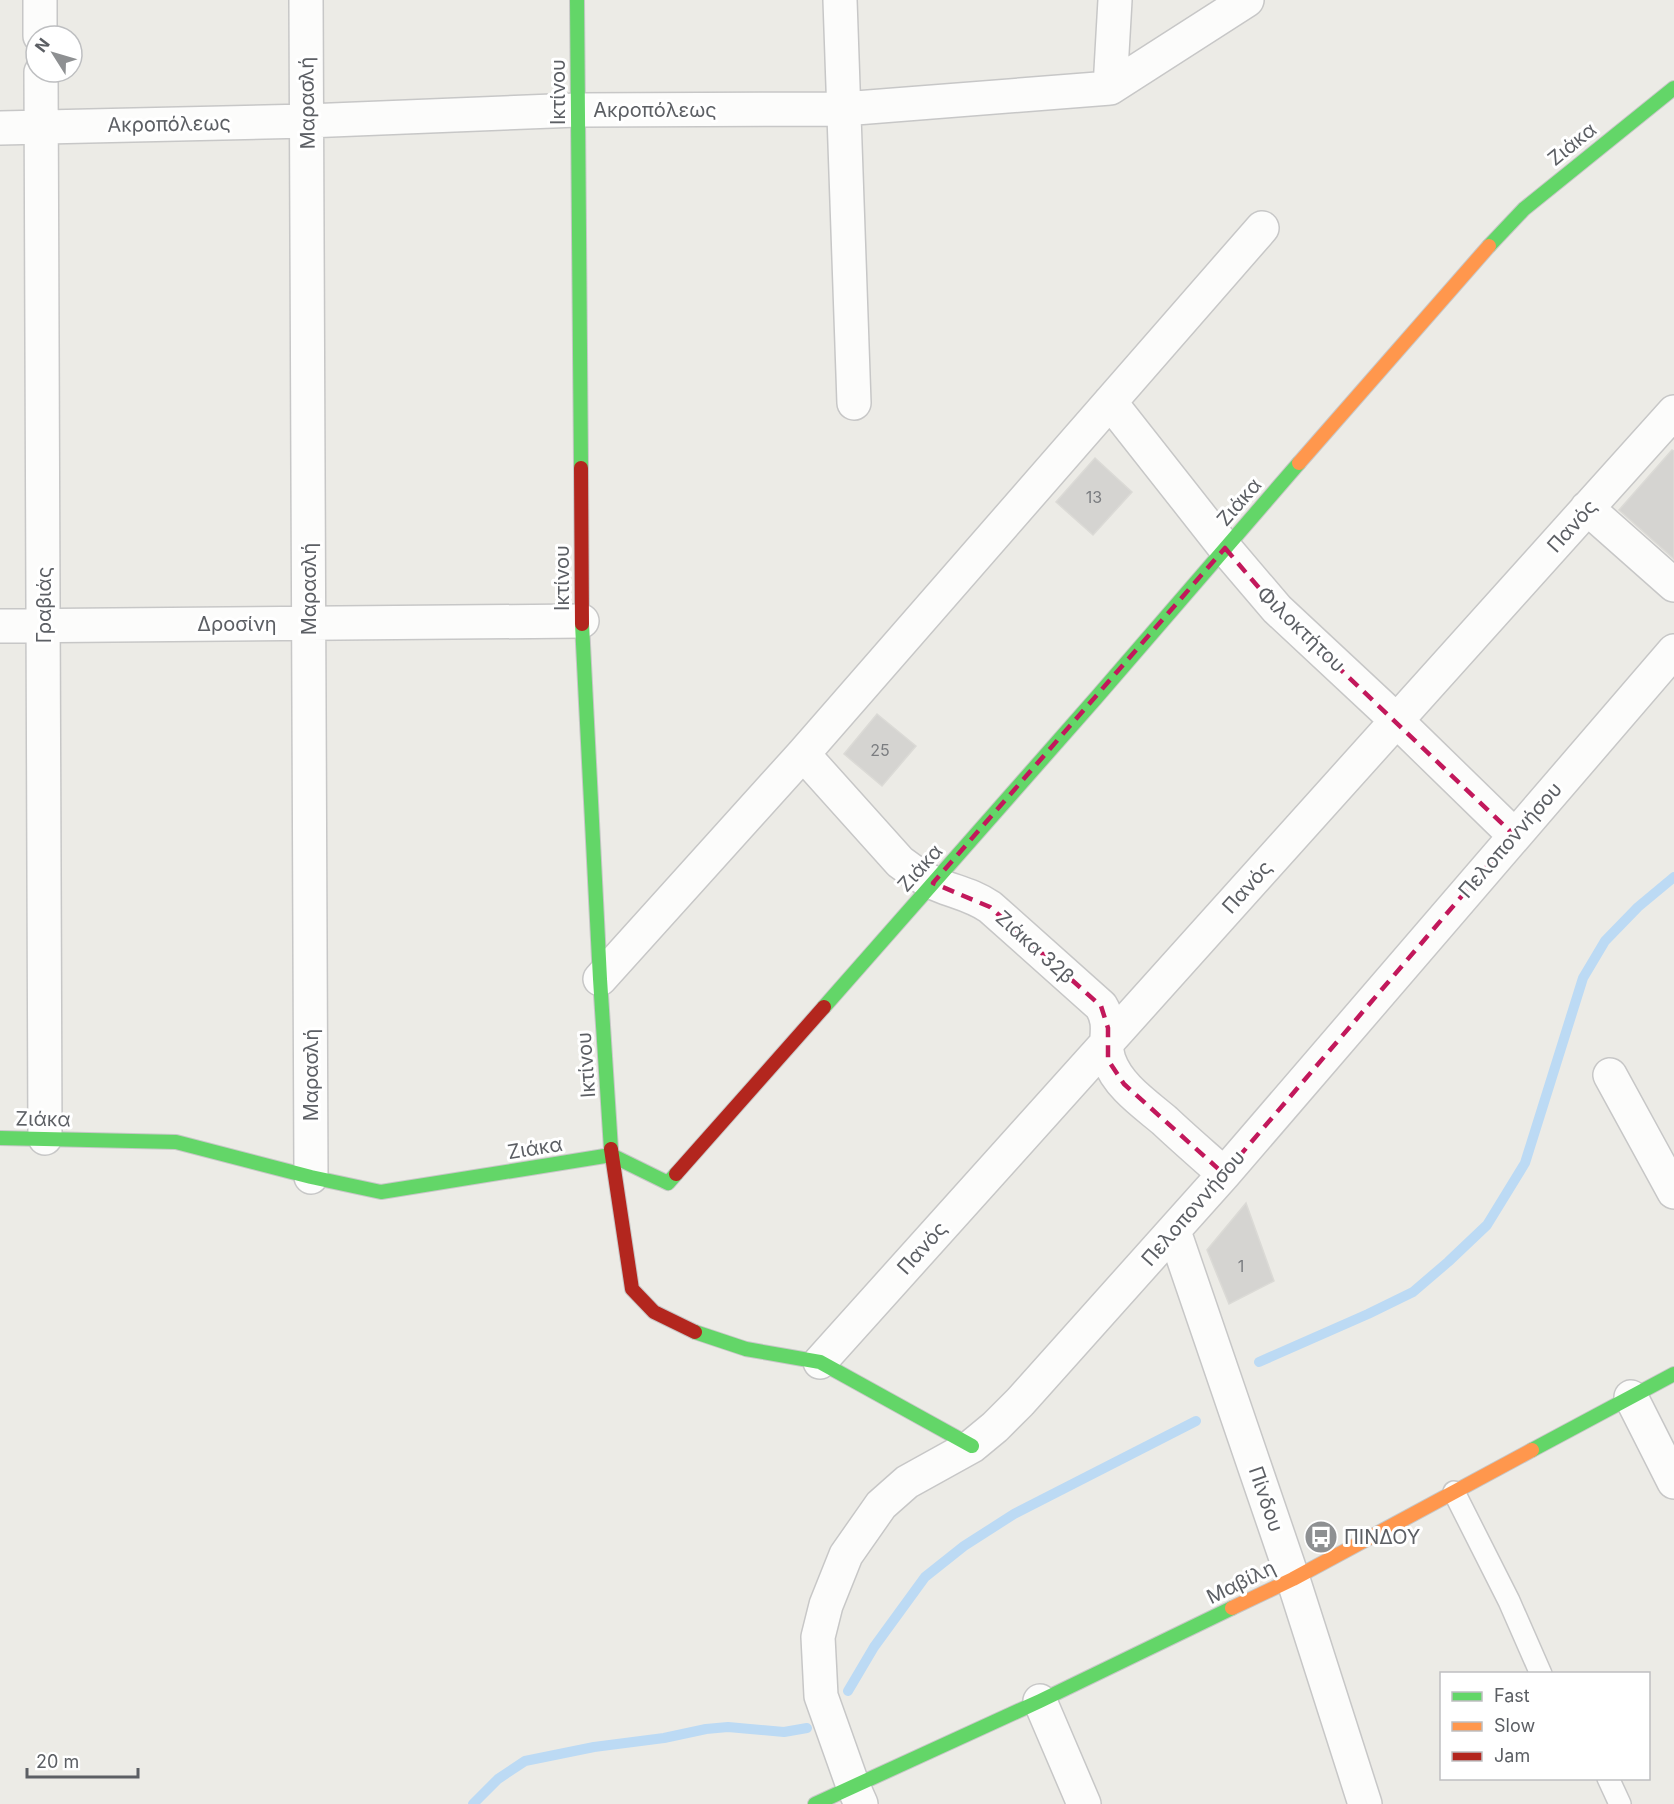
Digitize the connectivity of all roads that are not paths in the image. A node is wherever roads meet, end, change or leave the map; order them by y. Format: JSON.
{"nodes":[{"id":1,"x":40,"y":0,"type":"edge"},
{"id":2,"x":306,"y":0,"type":"edge"},
{"id":3,"x":577,"y":0,"type":"edge"},
{"id":4,"x":840,"y":0,"type":"edge"},
{"id":5,"x":1115,"y":0,"type":"edge"},
{"id":6,"x":1247,"y":0,"type":"edge"},
{"id":7,"x":40,"y":24,"type":"edge"},
{"id":8,"x":41,"y":84,"type":"edge"},
{"id":9,"x":1110,"y":88,"type":"junction"},
{"id":10,"x":1674,"y":88,"type":"edge"},
{"id":11,"x":843,"y":109,"type":"junction"},
{"id":12,"x":578,"y":110,"type":"junction"},
{"id":13,"x":307,"y":121,"type":"junction"},
{"id":14,"x":42,"y":127,"type":"junction"},
{"id":15,"x":0,"y":128,"type":"edge"},
{"id":16,"x":1262,"y":228,"type":"dead end"},
{"id":17,"x":1110,"y":402,"type":"junction"},
{"id":18,"x":854,"y":403,"type":"dead end"},
{"id":19,"x":1674,"y":412,"type":"edge"},
{"id":20,"x":1587,"y":508,"type":"junction"},
{"id":21,"x":1225,"y":548,"type":"junction"},
{"id":22,"x":1674,"y":585,"type":"edge"},
{"id":23,"x":582,"y":621,"type":"junction"},
{"id":24,"x":310,"y":624,"type":"junction"},
{"id":25,"x":44,"y":625,"type":"junction"},
{"id":26,"x":0,"y":626,"type":"edge"},
{"id":27,"x":1674,"y":651,"type":"edge"},
{"id":28,"x":1396,"y":720,"type":"junction"},
{"id":29,"x":803,"y":754,"type":"junction"},
{"id":30,"x":1514,"y":834,"type":"junction"},
{"id":31,"x":933,"y":883,"type":"junction"},
{"id":32,"x":600,"y":979,"type":"junction"},
{"id":33,"x":1107,"y":1043,"type":"junction"},
{"id":34,"x":1610,"y":1075,"type":"dead end"},
{"id":35,"x":0,"y":1138,"type":"edge"},
{"id":36,"x":45,"y":1138,"type":"junction"},
{"id":37,"x":611,"y":1155,"type":"junction"},
{"id":38,"x":1224,"y":1174,"type":"junction"},
{"id":39,"x":311,"y":1177,"type":"junction"},
{"id":40,"x":1674,"y":1192,"type":"edge"},
{"id":41,"x":1174,"y":1231,"type":"junction"},
{"id":42,"x":820,"y":1362,"type":"junction"},
{"id":43,"x":1674,"y":1374,"type":"edge"},
{"id":44,"x":1631,"y":1397,"type":"junction"},
{"id":45,"x":972,"y":1446,"type":"junction"},
{"id":46,"x":1674,"y":1482,"type":"edge"},
{"id":47,"x":1454,"y":1492,"type":"junction"},
{"id":48,"x":1293,"y":1579,"type":"junction"},
{"id":49,"x":1540,"y":1672,"type":"edge"},
{"id":50,"x":1040,"y":1701,"type":"junction"},
{"id":51,"x":1608,"y":1780,"type":"edge"},
{"id":52,"x":857,"y":1795,"type":"edge"},
{"id":53,"x":815,"y":1804,"type":"edge"},
{"id":54,"x":1084,"y":1804,"type":"edge"},
{"id":55,"x":1365,"y":1804,"type":"edge"},
{"id":56,"x":1620,"y":1804,"type":"edge"}],
"edges":[{"from":1,"to":7,"type":"street"},
{"from":2,"to":13,"type":"street","name":"Μαρασλή"},
{"from":3,"to":12,"type":"street","name":"Ικτίνου"},
{"from":4,"to":11,"type":"street"},
{"from":5,"to":9,"type":"street"},
{"from":6,"to":9,"type":"street","name":"Ακροπόλεως"},
{"from":8,"to":14,"type":"street","name":"Γραβιάς"},
{"from":9,"to":11,"type":"street","name":"Ακροπόλεως"},
{"from":10,"to":21,"type":"street","name":"Ζιάκα"},
{"from":11,"to":12,"type":"street","name":"Ακροπόλεως"},
{"from":11,"to":18,"type":"street"},
{"from":12,"to":13,"type":"street","name":"Ακροπόλεως"},
{"from":12,"to":23,"type":"street","name":"Ικτίνου"},
{"from":13,"to":14,"type":"street","name":"Ακροπόλεως"},
{"from":13,"to":24,"type":"street","name":"Μαρασλή"},
{"from":14,"to":15,"type":"street","name":"Ακροπόλεως"},
{"from":14,"to":25,"type":"street","name":"Γραβιάς"},
{"from":16,"to":17,"type":"street"},
{"from":17,"to":21,"type":"street","name":"Φιλοκτήτου"},
{"from":17,"to":29,"type":"street"},
{"from":19,"to":20,"type":"street","name":"Πανός"},
{"from":20,"to":22,"type":"street"},
{"from":20,"to":28,"type":"street","name":"Πανός"},
{"from":21,"to":28,"type":"street","name":"Φιλοκτήτου"},
{"from":21,"to":31,"type":"street","name":"Ζιάκα"},
{"from":23,"to":24,"type":"street","name":"Δροσίνη"},
{"from":23,"to":32,"type":"street","name":"Ικτίνου"},
{"from":24,"to":25,"type":"street","name":"Δροσίνη"},
{"from":24,"to":39,"type":"street","name":"Μαρασλή"},
{"from":25,"to":26,"type":"street","name":"Δροσίνη"},
{"from":25,"to":36,"type":"street","name":"Γραβιάς"},
{"from":27,"to":30,"type":"street","name":"Πελοποννήσου"},
{"from":28,"to":30,"type":"street","name":"Φιλοκτήτου"},
{"from":28,"to":33,"type":"street","name":"Πανός"},
{"from":29,"to":31,"type":"street","name":"Ζιάκα 32β"},
{"from":29,"to":32,"type":"street"},
{"from":30,"to":38,"type":"street","name":"Πελοποννήσου"},
{"from":31,"to":33,"type":"street","name":"Ζιάκα 32β"},
{"from":31,"to":37,"type":"street","name":"Ζιάκα"},
{"from":32,"to":37,"type":"street","name":"Ικτίνου"},
{"from":33,"to":38,"type":"street","name":"Ζιάκα 32β"},
{"from":33,"to":42,"type":"street","name":"Πανός"},
{"from":34,"to":40,"type":"street"},
{"from":35,"to":36,"type":"street","name":"Ζιάκα"},
{"from":36,"to":39,"type":"street","name":"Ζιάκα"},
{"from":37,"to":39,"type":"street","name":"Ζιάκα"},
{"from":37,"to":42,"type":"street","name":"Ικτίνου"},
{"from":38,"to":41,"type":"street","name":"Πελοποννήσου"},
{"from":41,"to":45,"type":"street","name":"Πελοποννήσου"},
{"from":41,"to":48,"type":"street","name":"Πίνδου"},
{"from":42,"to":45,"type":"street","name":"Ικτίνου"},
{"from":43,"to":44,"type":"street","name":"Μαβίλη"},
{"from":44,"to":46,"type":"street"},
{"from":44,"to":47,"type":"street","name":"Μαβίλη"},
{"from":45,"to":52,"type":"street","name":"Πελοποννήσου"},
{"from":47,"to":48,"type":"street","name":"Μαβίλη"},
{"from":47,"to":49,"type":"lane"},
{"from":48,"to":50,"type":"street","name":"Μαβίλη"},
{"from":48,"to":55,"type":"street","name":"Πίνδου"},
{"from":50,"to":52,"type":"street","name":"Μαβίλη"},
{"from":50,"to":54,"type":"street"},
{"from":51,"to":56,"type":"lane"},
{"from":52,"to":53,"type":"street","name":"Μαβίλη"}]}
